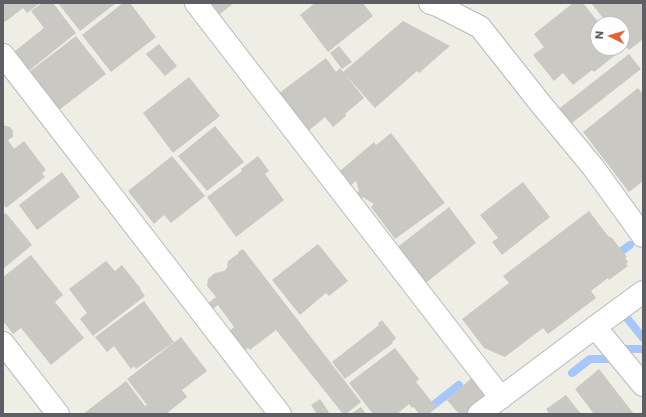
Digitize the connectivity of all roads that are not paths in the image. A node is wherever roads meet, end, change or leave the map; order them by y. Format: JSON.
{"nodes":[{"id":1,"x":196,"y":3,"type":"edge"},
{"id":2,"x":430,"y":3,"type":"edge"},
{"id":3,"x":3,"y":55,"type":"edge"},
{"id":4,"x":643,"y":236,"type":"edge"},
{"id":5,"x":643,"y":292,"type":"edge"},
{"id":6,"x":595,"y":326,"type":"junction"},
{"id":7,"x":3,"y":344,"type":"edge"},
{"id":8,"x":643,"y":384,"type":"edge"},
{"id":9,"x":501,"y":398,"type":"junction"},
{"id":10,"x":58,"y":414,"type":"edge"},
{"id":11,"x":280,"y":414,"type":"edge"},
{"id":12,"x":479,"y":414,"type":"edge"}],
"edges":[{"from":1,"to":9,"type":"street"},
{"from":2,"to":4,"type":"street"},
{"from":3,"to":11,"type":"street"},
{"from":5,"to":6,"type":"street"},
{"from":6,"to":8,"type":"street"},
{"from":6,"to":9,"type":"street"},
{"from":7,"to":10,"type":"street"},
{"from":9,"to":12,"type":"street"}]}
